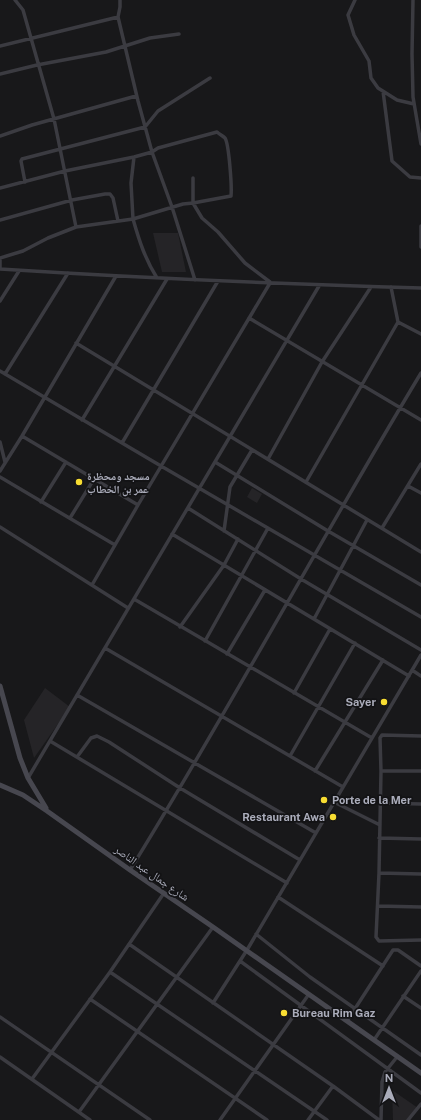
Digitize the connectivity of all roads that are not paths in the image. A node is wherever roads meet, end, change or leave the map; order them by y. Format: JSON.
{"nodes":[{"id":1,"x":14,"y":0,"type":"edge"},
{"id":2,"x":120,"y":0,"type":"edge"},
{"id":3,"x":355,"y":0,"type":"edge"},
{"id":4,"x":413,"y":0,"type":"edge"},
{"id":5,"x":118,"y":17,"type":"junction"},
{"id":6,"x":179,"y":34,"type":"dead end"},
{"id":7,"x":30,"y":39,"type":"junction"},
{"id":8,"x":0,"y":46,"type":"edge"},
{"id":9,"x":125,"y":46,"type":"junction"},
{"id":10,"x":37,"y":65,"type":"junction"},
{"id":11,"x":0,"y":74,"type":"edge"},
{"id":12,"x":210,"y":78,"type":"dead end"},
{"id":13,"x":383,"y":91,"type":"junction"},
{"id":14,"x":136,"y":96,"type":"junction"},
{"id":15,"x":414,"y":104,"type":"junction"},
{"id":16,"x":54,"y":119,"type":"junction"},
{"id":17,"x":145,"y":127,"type":"junction"},
{"id":18,"x":0,"y":136,"type":"edge"},
{"id":19,"x":421,"y":144,"type":"edge"},
{"id":20,"x":60,"y":148,"type":"junction"},
{"id":21,"x":152,"y":152,"type":"junction"},
{"id":22,"x":134,"y":157,"type":"junction"},
{"id":23,"x":65,"y":171,"type":"junction"},
{"id":24,"x":193,"y":178,"type":"dead end"},
{"id":25,"x":421,"y":178,"type":"edge"},
{"id":26,"x":25,"y":182,"type":"junction"},
{"id":27,"x":0,"y":188,"type":"edge"},
{"id":28,"x":72,"y":200,"type":"junction"},
{"id":29,"x":193,"y":203,"type":"junction"},
{"id":30,"x":172,"y":207,"type":"junction"},
{"id":31,"x":133,"y":219,"type":"junction"},
{"id":32,"x":0,"y":220,"type":"edge"},
{"id":33,"x":118,"y":221,"type":"junction"},
{"id":34,"x":421,"y":226,"type":"edge"},
{"id":35,"x":76,"y":227,"type":"junction"},
{"id":36,"x":421,"y":247,"type":"edge"},
{"id":37,"x":0,"y":258,"type":"edge"},
{"id":38,"x":0,"y":269,"type":"edge"},
{"id":39,"x":19,"y":270,"type":"junction"},
{"id":40,"x":68,"y":273,"type":"junction"},
{"id":41,"x":116,"y":276,"type":"junction"},
{"id":42,"x":157,"y":278,"type":"junction"},
{"id":43,"x":167,"y":279,"type":"junction"},
{"id":44,"x":195,"y":280,"type":"junction"},
{"id":45,"x":218,"y":281,"type":"junction"},
{"id":46,"x":270,"y":283,"type":"junction"},
{"id":47,"x":319,"y":286,"type":"junction"},
{"id":48,"x":371,"y":287,"type":"junction"},
{"id":49,"x":391,"y":287,"type":"junction"},
{"id":50,"x":421,"y":288,"type":"edge"},
{"id":51,"x":0,"y":301,"type":"edge"},
{"id":52,"x":249,"y":318,"type":"junction"},
{"id":53,"x":398,"y":322,"type":"junction"},
{"id":54,"x":421,"y":334,"type":"edge"},
{"id":55,"x":286,"y":341,"type":"junction"},
{"id":56,"x":76,"y":343,"type":"junction"},
{"id":57,"x":322,"y":362,"type":"junction"},
{"id":58,"x":115,"y":367,"type":"junction"},
{"id":59,"x":0,"y":371,"type":"edge"},
{"id":60,"x":421,"y":373,"type":"edge"},
{"id":61,"x":5,"y":374,"type":"junction"},
{"id":62,"x":361,"y":385,"type":"junction"},
{"id":63,"x":154,"y":390,"type":"junction"},
{"id":64,"x":45,"y":397,"type":"junction"},
{"id":65,"x":400,"y":408,"type":"junction"},
{"id":66,"x":192,"y":413,"type":"junction"},
{"id":67,"x":82,"y":420,"type":"junction"},
{"id":68,"x":421,"y":420,"type":"edge"},
{"id":69,"x":22,"y":436,"type":"junction"},
{"id":70,"x":230,"y":436,"type":"junction"},
{"id":71,"x":0,"y":442,"type":"edge"},
{"id":72,"x":122,"y":443,"type":"junction"},
{"id":73,"x":252,"y":450,"type":"junction"},
{"id":74,"x":268,"y":459,"type":"junction"},
{"id":75,"x":5,"y":462,"type":"junction"},
{"id":76,"x":66,"y":462,"type":"junction"},
{"id":77,"x":215,"y":462,"type":"junction"},
{"id":78,"x":421,"y":464,"type":"edge"},
{"id":79,"x":161,"y":466,"type":"junction"},
{"id":80,"x":420,"y":470,"type":"edge"},
{"id":81,"x":0,"y":471,"type":"edge"},
{"id":82,"x":237,"y":476,"type":"junction"},
{"id":83,"x":0,"y":477,"type":"edge"},
{"id":84,"x":94,"y":479,"type":"junction"},
{"id":85,"x":306,"y":482,"type":"junction"},
{"id":86,"x":408,"y":486,"type":"junction"},
{"id":87,"x":199,"y":488,"type":"junction"},
{"id":88,"x":421,"y":493,"type":"edge"},
{"id":89,"x":41,"y":502,"type":"junction"},
{"id":90,"x":138,"y":505,"type":"junction"},
{"id":91,"x":228,"y":505,"type":"junction"},
{"id":92,"x":343,"y":505,"type":"junction"},
{"id":93,"x":188,"y":508,"type":"junction"},
{"id":94,"x":70,"y":518,"type":"junction"},
{"id":95,"x":367,"y":520,"type":"junction"},
{"id":96,"x":0,"y":527,"type":"edge"},
{"id":97,"x":268,"y":528,"type":"junction"},
{"id":98,"x":382,"y":528,"type":"junction"},
{"id":99,"x":224,"y":531,"type":"junction"},
{"id":100,"x":328,"y":531,"type":"junction"},
{"id":101,"x":172,"y":534,"type":"junction"},
{"id":102,"x":238,"y":539,"type":"junction"},
{"id":103,"x":114,"y":545,"type":"junction"},
{"id":104,"x":354,"y":546,"type":"junction"},
{"id":105,"x":256,"y":551,"type":"junction"},
{"id":106,"x":421,"y":552,"type":"edge"},
{"id":107,"x":315,"y":555,"type":"junction"},
{"id":108,"x":224,"y":565,"type":"junction"},
{"id":109,"x":340,"y":570,"type":"junction"},
{"id":110,"x":242,"y":576,"type":"junction"},
{"id":111,"x":301,"y":579,"type":"junction"},
{"id":112,"x":92,"y":585,"type":"junction"},
{"id":113,"x":421,"y":585,"type":"edge"},
{"id":114,"x":265,"y":590,"type":"junction"},
{"id":115,"x":327,"y":594,"type":"junction"},
{"id":116,"x":134,"y":599,"type":"junction"},
{"id":117,"x":287,"y":603,"type":"junction"},
{"id":118,"x":128,"y":608,"type":"junction"},
{"id":119,"x":421,"y":617,"type":"edge"},
{"id":120,"x":314,"y":619,"type":"junction"},
{"id":121,"x":180,"y":626,"type":"junction"},
{"id":122,"x":330,"y":629,"type":"junction"},
{"id":123,"x":205,"y":641,"type":"junction"},
{"id":124,"x":354,"y":643,"type":"junction"},
{"id":125,"x":105,"y":648,"type":"junction"},
{"id":126,"x":421,"y":650,"type":"edge"},
{"id":127,"x":227,"y":654,"type":"junction"},
{"id":128,"x":421,"y":655,"type":"edge"},
{"id":129,"x":383,"y":660,"type":"junction"},
{"id":130,"x":250,"y":668,"type":"junction"},
{"id":131,"x":412,"y":670,"type":"junction"},
{"id":132,"x":409,"y":676,"type":"junction"},
{"id":133,"x":421,"y":676,"type":"edge"},
{"id":134,"x":0,"y":686,"type":"edge"},
{"id":135,"x":294,"y":693,"type":"junction"},
{"id":136,"x":77,"y":695,"type":"junction"},
{"id":137,"x":318,"y":707,"type":"junction"},
{"id":138,"x":222,"y":717,"type":"junction"},
{"id":139,"x":345,"y":722,"type":"junction"},
{"id":140,"x":421,"y":736,"type":"edge"},
{"id":141,"x":372,"y":738,"type":"junction"},
{"id":142,"x":50,"y":741,"type":"junction"},
{"id":143,"x":290,"y":756,"type":"junction"},
{"id":144,"x":77,"y":757,"type":"junction"},
{"id":145,"x":195,"y":763,"type":"junction"},
{"id":146,"x":315,"y":771,"type":"junction"},
{"id":147,"x":381,"y":771,"type":"junction"},
{"id":148,"x":421,"y":771,"type":"edge"},
{"id":149,"x":28,"y":778,"type":"junction"},
{"id":150,"x":0,"y":785,"type":"edge"},
{"id":151,"x":343,"y":787,"type":"junction"},
{"id":152,"x":180,"y":788,"type":"junction"},
{"id":153,"x":334,"y":802,"type":"junction"},
{"id":154,"x":380,"y":803,"type":"junction"},
{"id":155,"x":421,"y":804,"type":"edge"},
{"id":156,"x":47,"y":811,"type":"junction"},
{"id":157,"x":166,"y":811,"type":"junction"},
{"id":158,"x":380,"y":825,"type":"junction"},
{"id":159,"x":316,"y":833,"type":"junction"},
{"id":160,"x":379,"y":838,"type":"junction"},
{"id":161,"x":421,"y":839,"type":"edge"},
{"id":162,"x":300,"y":860,"type":"junction"},
{"id":163,"x":130,"y":870,"type":"junction"},
{"id":164,"x":379,"y":873,"type":"junction"},
{"id":165,"x":421,"y":874,"type":"edge"},
{"id":166,"x":287,"y":883,"type":"junction"},
{"id":167,"x":164,"y":894,"type":"junction"},
{"id":168,"x":278,"y":898,"type":"junction"},
{"id":169,"x":378,"y":906,"type":"junction"},
{"id":170,"x":421,"y":907,"type":"edge"},
{"id":171,"x":213,"y":926,"type":"junction"},
{"id":172,"x":256,"y":934,"type":"junction"},
{"id":173,"x":421,"y":940,"type":"edge"},
{"id":174,"x":129,"y":944,"type":"junction"},
{"id":175,"x":247,"y":950,"type":"junction"},
{"id":176,"x":240,"y":961,"type":"junction"},
{"id":177,"x":383,"y":966,"type":"junction"},
{"id":178,"x":421,"y":966,"type":"edge"},
{"id":179,"x":421,"y":971,"type":"edge"},
{"id":180,"x":110,"y":972,"type":"junction"},
{"id":181,"x":177,"y":977,"type":"junction"},
{"id":182,"x":309,"y":994,"type":"junction"},
{"id":183,"x":403,"y":996,"type":"junction"},
{"id":184,"x":90,"y":999,"type":"junction"},
{"id":185,"x":213,"y":1003,"type":"junction"},
{"id":186,"x":157,"y":1004,"type":"junction"},
{"id":187,"x":300,"y":1006,"type":"junction"},
{"id":188,"x":356,"y":1008,"type":"junction"},
{"id":189,"x":421,"y":1008,"type":"edge"},
{"id":190,"x":0,"y":1017,"type":"edge"},
{"id":191,"x":348,"y":1021,"type":"junction"},
{"id":192,"x":382,"y":1027,"type":"junction"},
{"id":193,"x":138,"y":1031,"type":"junction"},
{"id":194,"x":374,"y":1040,"type":"junction"},
{"id":195,"x":272,"y":1045,"type":"junction"},
{"id":196,"x":52,"y":1052,"type":"junction"},
{"id":197,"x":421,"y":1055,"type":"edge"},
{"id":198,"x":0,"y":1057,"type":"edge"},
{"id":199,"x":397,"y":1057,"type":"junction"},
{"id":200,"x":388,"y":1069,"type":"junction"},
{"id":201,"x":255,"y":1071,"type":"junction"},
{"id":202,"x":421,"y":1073,"type":"edge"},
{"id":203,"x":32,"y":1079,"type":"junction"},
{"id":204,"x":99,"y":1085,"type":"junction"},
{"id":205,"x":333,"y":1086,"type":"junction"},
{"id":206,"x":421,"y":1093,"type":"edge"},
{"id":207,"x":236,"y":1098,"type":"junction"},
{"id":208,"x":421,"y":1104,"type":"edge"},
{"id":209,"x":314,"y":1111,"type":"junction"},
{"id":210,"x":79,"y":1112,"type":"junction"},
{"id":211,"x":90,"y":1120,"type":"edge"},
{"id":212,"x":150,"y":1120,"type":"edge"},
{"id":213,"x":220,"y":1120,"type":"edge"},
{"id":214,"x":267,"y":1120,"type":"edge"},
{"id":215,"x":308,"y":1120,"type":"edge"},
{"id":216,"x":327,"y":1120,"type":"edge"},
{"id":217,"x":380,"y":1120,"type":"edge"},
{"id":218,"x":408,"y":1120,"type":"edge"}],
"edges":[{"from":1,"to":7,"type":"street"},
{"from":2,"to":5,"type":"street"},
{"from":3,"to":13,"type":"street"},
{"from":4,"to":15,"type":"street"},
{"from":5,"to":7,"type":"street"},
{"from":5,"to":9,"type":"street"},
{"from":6,"to":9,"type":"street"},
{"from":7,"to":8,"type":"street"},
{"from":7,"to":10,"type":"street"},
{"from":9,"to":10,"type":"street"},
{"from":9,"to":14,"type":"street"},
{"from":10,"to":11,"type":"street"},
{"from":10,"to":16,"type":"street"},
{"from":12,"to":17,"type":"street"},
{"from":13,"to":15,"type":"street"},
{"from":13,"to":25,"type":"street"},
{"from":14,"to":16,"type":"street"},
{"from":14,"to":17,"type":"street"},
{"from":15,"to":19,"type":"street"},
{"from":16,"to":18,"type":"street"},
{"from":16,"to":20,"type":"street"},
{"from":17,"to":20,"type":"street"},
{"from":17,"to":21,"type":"street"},
{"from":20,"to":23,"type":"street"},
{"from":20,"to":26,"type":"street"},
{"from":21,"to":22,"type":"street"},
{"from":21,"to":29,"type":"street"},
{"from":21,"to":30,"type":"street"},
{"from":22,"to":23,"type":"street"},
{"from":22,"to":31,"type":"street"},
{"from":23,"to":26,"type":"street"},
{"from":23,"to":28,"type":"street"},
{"from":24,"to":29,"type":"street"},
{"from":26,"to":27,"type":"street"},
{"from":28,"to":32,"type":"street"},
{"from":28,"to":33,"type":"street"},
{"from":28,"to":35,"type":"street"},
{"from":29,"to":30,"type":"street"},
{"from":29,"to":46,"type":"street"},
{"from":30,"to":31,"type":"street"},
{"from":30,"to":44,"type":"street"},
{"from":31,"to":33,"type":"street"},
{"from":31,"to":42,"type":"street"},
{"from":33,"to":35,"type":"street"},
{"from":34,"to":36,"type":"street"},
{"from":35,"to":37,"type":"street"},
{"from":37,"to":38,"type":"street"},
{"from":38,"to":39,"type":"street"},
{"from":39,"to":40,"type":"street"},
{"from":39,"to":51,"type":"street"},
{"from":40,"to":41,"type":"street"},
{"from":40,"to":61,"type":"street"},
{"from":41,"to":42,"type":"street"},
{"from":41,"to":56,"type":"street"},
{"from":42,"to":43,"type":"street"},
{"from":43,"to":44,"type":"street"},
{"from":43,"to":58,"type":"street"},
{"from":44,"to":45,"type":"street"},
{"from":45,"to":46,"type":"street"},
{"from":45,"to":63,"type":"street"},
{"from":46,"to":47,"type":"street"},
{"from":46,"to":52,"type":"street"},
{"from":47,"to":48,"type":"street"},
{"from":47,"to":55,"type":"street"},
{"from":48,"to":49,"type":"street"},
{"from":48,"to":57,"type":"street"},
{"from":49,"to":50,"type":"street"},
{"from":49,"to":53,"type":"street"},
{"from":52,"to":55,"type":"street"},
{"from":52,"to":66,"type":"street"},
{"from":53,"to":54,"type":"street"},
{"from":53,"to":62,"type":"street"},
{"from":55,"to":57,"type":"street"},
{"from":55,"to":70,"type":"street"},
{"from":56,"to":58,"type":"street"},
{"from":56,"to":64,"type":"street"},
{"from":57,"to":62,"type":"street"},
{"from":57,"to":74,"type":"street"},
{"from":58,"to":63,"type":"street"},
{"from":58,"to":67,"type":"street"},
{"from":59,"to":61,"type":"street"},
{"from":60,"to":65,"type":"street"},
{"from":61,"to":64,"type":"street"},
{"from":62,"to":65,"type":"street"},
{"from":62,"to":85,"type":"street"},
{"from":63,"to":66,"type":"street"},
{"from":63,"to":72,"type":"street"},
{"from":64,"to":67,"type":"street"},
{"from":64,"to":69,"type":"street"},
{"from":65,"to":68,"type":"street"},
{"from":65,"to":92,"type":"street"},
{"from":66,"to":70,"type":"street"},
{"from":66,"to":79,"type":"street"},
{"from":67,"to":72,"type":"street"},
{"from":69,"to":75,"type":"street"},
{"from":69,"to":76,"type":"street"},
{"from":70,"to":73,"type":"street"},
{"from":70,"to":77,"type":"street"},
{"from":71,"to":75,"type":"street"},
{"from":72,"to":79,"type":"street"},
{"from":73,"to":74,"type":"street"},
{"from":73,"to":82,"type":"street"},
{"from":74,"to":85,"type":"street"},
{"from":75,"to":81,"type":"street"},
{"from":76,"to":84,"type":"street"},
{"from":76,"to":89,"type":"street"},
{"from":77,"to":82,"type":"street"},
{"from":77,"to":87,"type":"street"},
{"from":78,"to":80,"type":"street"},
{"from":79,"to":87,"type":"street"},
{"from":79,"to":90,"type":"street"},
{"from":80,"to":86,"type":"street"},
{"from":82,"to":91,"type":"street"},
{"from":82,"to":100,"type":"street"},
{"from":83,"to":89,"type":"street"},
{"from":84,"to":90,"type":"street"},
{"from":84,"to":94,"type":"street"},
{"from":85,"to":92,"type":"street"},
{"from":86,"to":88,"type":"street"},
{"from":86,"to":98,"type":"street"},
{"from":87,"to":91,"type":"street"},
{"from":87,"to":93,"type":"street"},
{"from":89,"to":94,"type":"street"},
{"from":90,"to":103,"type":"street"},
{"from":91,"to":97,"type":"street"},
{"from":91,"to":99,"type":"street"},
{"from":92,"to":95,"type":"street"},
{"from":92,"to":100,"type":"street"},
{"from":93,"to":99,"type":"street"},
{"from":93,"to":101,"type":"street"},
{"from":94,"to":103,"type":"street"},
{"from":95,"to":98,"type":"street"},
{"from":95,"to":104,"type":"street"},
{"from":96,"to":112,"type":"street"},
{"from":97,"to":105,"type":"street"},
{"from":97,"to":107,"type":"street"},
{"from":98,"to":106,"type":"street"},
{"from":99,"to":102,"type":"street"},
{"from":100,"to":104,"type":"street"},
{"from":100,"to":107,"type":"street"},
{"from":101,"to":108,"type":"street"},
{"from":101,"to":116,"type":"street"},
{"from":102,"to":105,"type":"street"},
{"from":102,"to":108,"type":"street"},
{"from":103,"to":112,"type":"street"},
{"from":104,"to":109,"type":"street"},
{"from":104,"to":113,"type":"street"},
{"from":105,"to":110,"type":"street"},
{"from":105,"to":111,"type":"street"},
{"from":107,"to":109,"type":"street"},
{"from":107,"to":111,"type":"street"},
{"from":108,"to":110,"type":"street"},
{"from":108,"to":121,"type":"street"},
{"from":109,"to":115,"type":"street"},
{"from":109,"to":119,"type":"street"},
{"from":110,"to":114,"type":"street"},
{"from":110,"to":123,"type":"street"},
{"from":111,"to":115,"type":"street"},
{"from":111,"to":117,"type":"street"},
{"from":112,"to":118,"type":"street"},
{"from":114,"to":117,"type":"street"},
{"from":114,"to":127,"type":"street"},
{"from":115,"to":120,"type":"street"},
{"from":115,"to":126,"type":"street"},
{"from":116,"to":118,"type":"street"},
{"from":116,"to":121,"type":"street"},
{"from":117,"to":120,"type":"street"},
{"from":117,"to":130,"type":"street"},
{"from":118,"to":125,"type":"street"},
{"from":120,"to":122,"type":"street"},
{"from":121,"to":123,"type":"street"},
{"from":122,"to":124,"type":"street"},
{"from":122,"to":135,"type":"street"},
{"from":123,"to":127,"type":"street"},
{"from":124,"to":129,"type":"street"},
{"from":124,"to":137,"type":"street"},
{"from":125,"to":136,"type":"street"},
{"from":125,"to":138,"type":"street"},
{"from":127,"to":130,"type":"street"},
{"from":128,"to":131,"type":"street"},
{"from":129,"to":132,"type":"street"},
{"from":129,"to":139,"type":"street"},
{"from":130,"to":135,"type":"street"},
{"from":130,"to":138,"type":"street"},
{"from":131,"to":132,"type":"street"},
{"from":131,"to":133,"type":"street"},
{"from":132,"to":141,"type":"street"},
{"from":134,"to":149,"type":"main road","name":"شارع جمال عبد الناصر"},
{"from":135,"to":137,"type":"street"},
{"from":136,"to":142,"type":"street"},
{"from":136,"to":145,"type":"street"},
{"from":137,"to":139,"type":"street"},
{"from":137,"to":143,"type":"street"},
{"from":138,"to":143,"type":"street"},
{"from":138,"to":145,"type":"street"},
{"from":139,"to":141,"type":"street"},
{"from":139,"to":146,"type":"street"},
{"from":140,"to":147,"type":"street"},
{"from":141,"to":151,"type":"street"},
{"from":142,"to":144,"type":"street"},
{"from":142,"to":149,"type":"street"},
{"from":143,"to":146,"type":"street"},
{"from":144,"to":152,"type":"street"},
{"from":144,"to":157,"type":"street"},
{"from":145,"to":152,"type":"street"},
{"from":145,"to":159,"type":"street"},
{"from":146,"to":151,"type":"street"},
{"from":147,"to":148,"type":"street"},
{"from":147,"to":154,"type":"street"},
{"from":149,"to":156,"type":"main road","name":"شارع جمال عبد الناصر"},
{"from":150,"to":156,"type":"main road","name":"شارع جمال عبد الناصر"},
{"from":151,"to":153,"type":"street"},
{"from":152,"to":157,"type":"street"},
{"from":152,"to":162,"type":"street"},
{"from":153,"to":158,"type":"street"},
{"from":153,"to":159,"type":"street"},
{"from":154,"to":155,"type":"street"},
{"from":154,"to":158,"type":"street"},
{"from":156,"to":163,"type":"main road","name":"شارع جمال عبد الناصر"},
{"from":157,"to":163,"type":"street"},
{"from":157,"to":166,"type":"street"},
{"from":158,"to":160,"type":"street"},
{"from":159,"to":162,"type":"street"},
{"from":160,"to":161,"type":"street"},
{"from":160,"to":164,"type":"street"},
{"from":162,"to":166,"type":"street"},
{"from":163,"to":167,"type":"main road","name":"شارع جمال عبد الناصر"},
{"from":164,"to":165,"type":"street"},
{"from":164,"to":169,"type":"street"},
{"from":166,"to":168,"type":"street"},
{"from":167,"to":171,"type":"main road","name":"شارع جمال عبد الناصر"},
{"from":167,"to":174,"type":"street"},
{"from":168,"to":172,"type":"street"},
{"from":168,"to":177,"type":"street"},
{"from":169,"to":170,"type":"street"},
{"from":169,"to":173,"type":"street"},
{"from":171,"to":175,"type":"main road","name":"شارع جمال عبد الناصر"},
{"from":171,"to":181,"type":"street"},
{"from":172,"to":175,"type":"street"},
{"from":172,"to":188,"type":"street"},
{"from":174,"to":180,"type":"street"},
{"from":174,"to":181,"type":"street"},
{"from":175,"to":176,"type":"street"},
{"from":175,"to":182,"type":"main road","name":"شارع جمال عبد الناصر"},
{"from":176,"to":185,"type":"street"},
{"from":176,"to":187,"type":"street"},
{"from":177,"to":178,"type":"street"},
{"from":177,"to":188,"type":"street"},
{"from":179,"to":183,"type":"street"},
{"from":180,"to":184,"type":"street"},
{"from":180,"to":186,"type":"street"},
{"from":181,"to":185,"type":"street"},
{"from":181,"to":186,"type":"street"},
{"from":182,"to":187,"type":"street"},
{"from":182,"to":191,"type":"main road","name":"شارع جمال عبد الناصر"},
{"from":183,"to":189,"type":"street"},
{"from":183,"to":192,"type":"street"},
{"from":184,"to":193,"type":"street"},
{"from":184,"to":196,"type":"street"},
{"from":185,"to":195,"type":"street"},
{"from":186,"to":193,"type":"street"},
{"from":186,"to":201,"type":"street"},
{"from":187,"to":195,"type":"street"},
{"from":187,"to":200,"type":"street"},
{"from":188,"to":191,"type":"street"},
{"from":188,"to":192,"type":"street"},
{"from":190,"to":196,"type":"street"},
{"from":191,"to":194,"type":"main road","name":"شارع جمال عبد الناصر"},
{"from":192,"to":194,"type":"street"},
{"from":192,"to":197,"type":"street"},
{"from":193,"to":204,"type":"street"},
{"from":193,"to":207,"type":"street"},
{"from":194,"to":199,"type":"main road","name":"شارع جمال عبد الناصر"},
{"from":195,"to":201,"type":"street"},
{"from":195,"to":205,"type":"street"},
{"from":196,"to":203,"type":"street"},
{"from":196,"to":204,"type":"street"},
{"from":198,"to":203,"type":"street"},
{"from":199,"to":200,"type":"street"},
{"from":199,"to":202,"type":"main road","name":"شارع جمال عبد الناصر"},
{"from":200,"to":206,"type":"street"},
{"from":200,"to":217,"type":"street"},
{"from":201,"to":207,"type":"street"},
{"from":201,"to":209,"type":"street"},
{"from":203,"to":210,"type":"street"},
{"from":204,"to":210,"type":"street"},
{"from":204,"to":212,"type":"street"},
{"from":205,"to":209,"type":"street"},
{"from":205,"to":217,"type":"street"},
{"from":207,"to":213,"type":"street"},
{"from":207,"to":214,"type":"street"},
{"from":208,"to":218,"type":"street"},
{"from":209,"to":215,"type":"street"},
{"from":209,"to":216,"type":"street"},
{"from":210,"to":211,"type":"street"}]}
